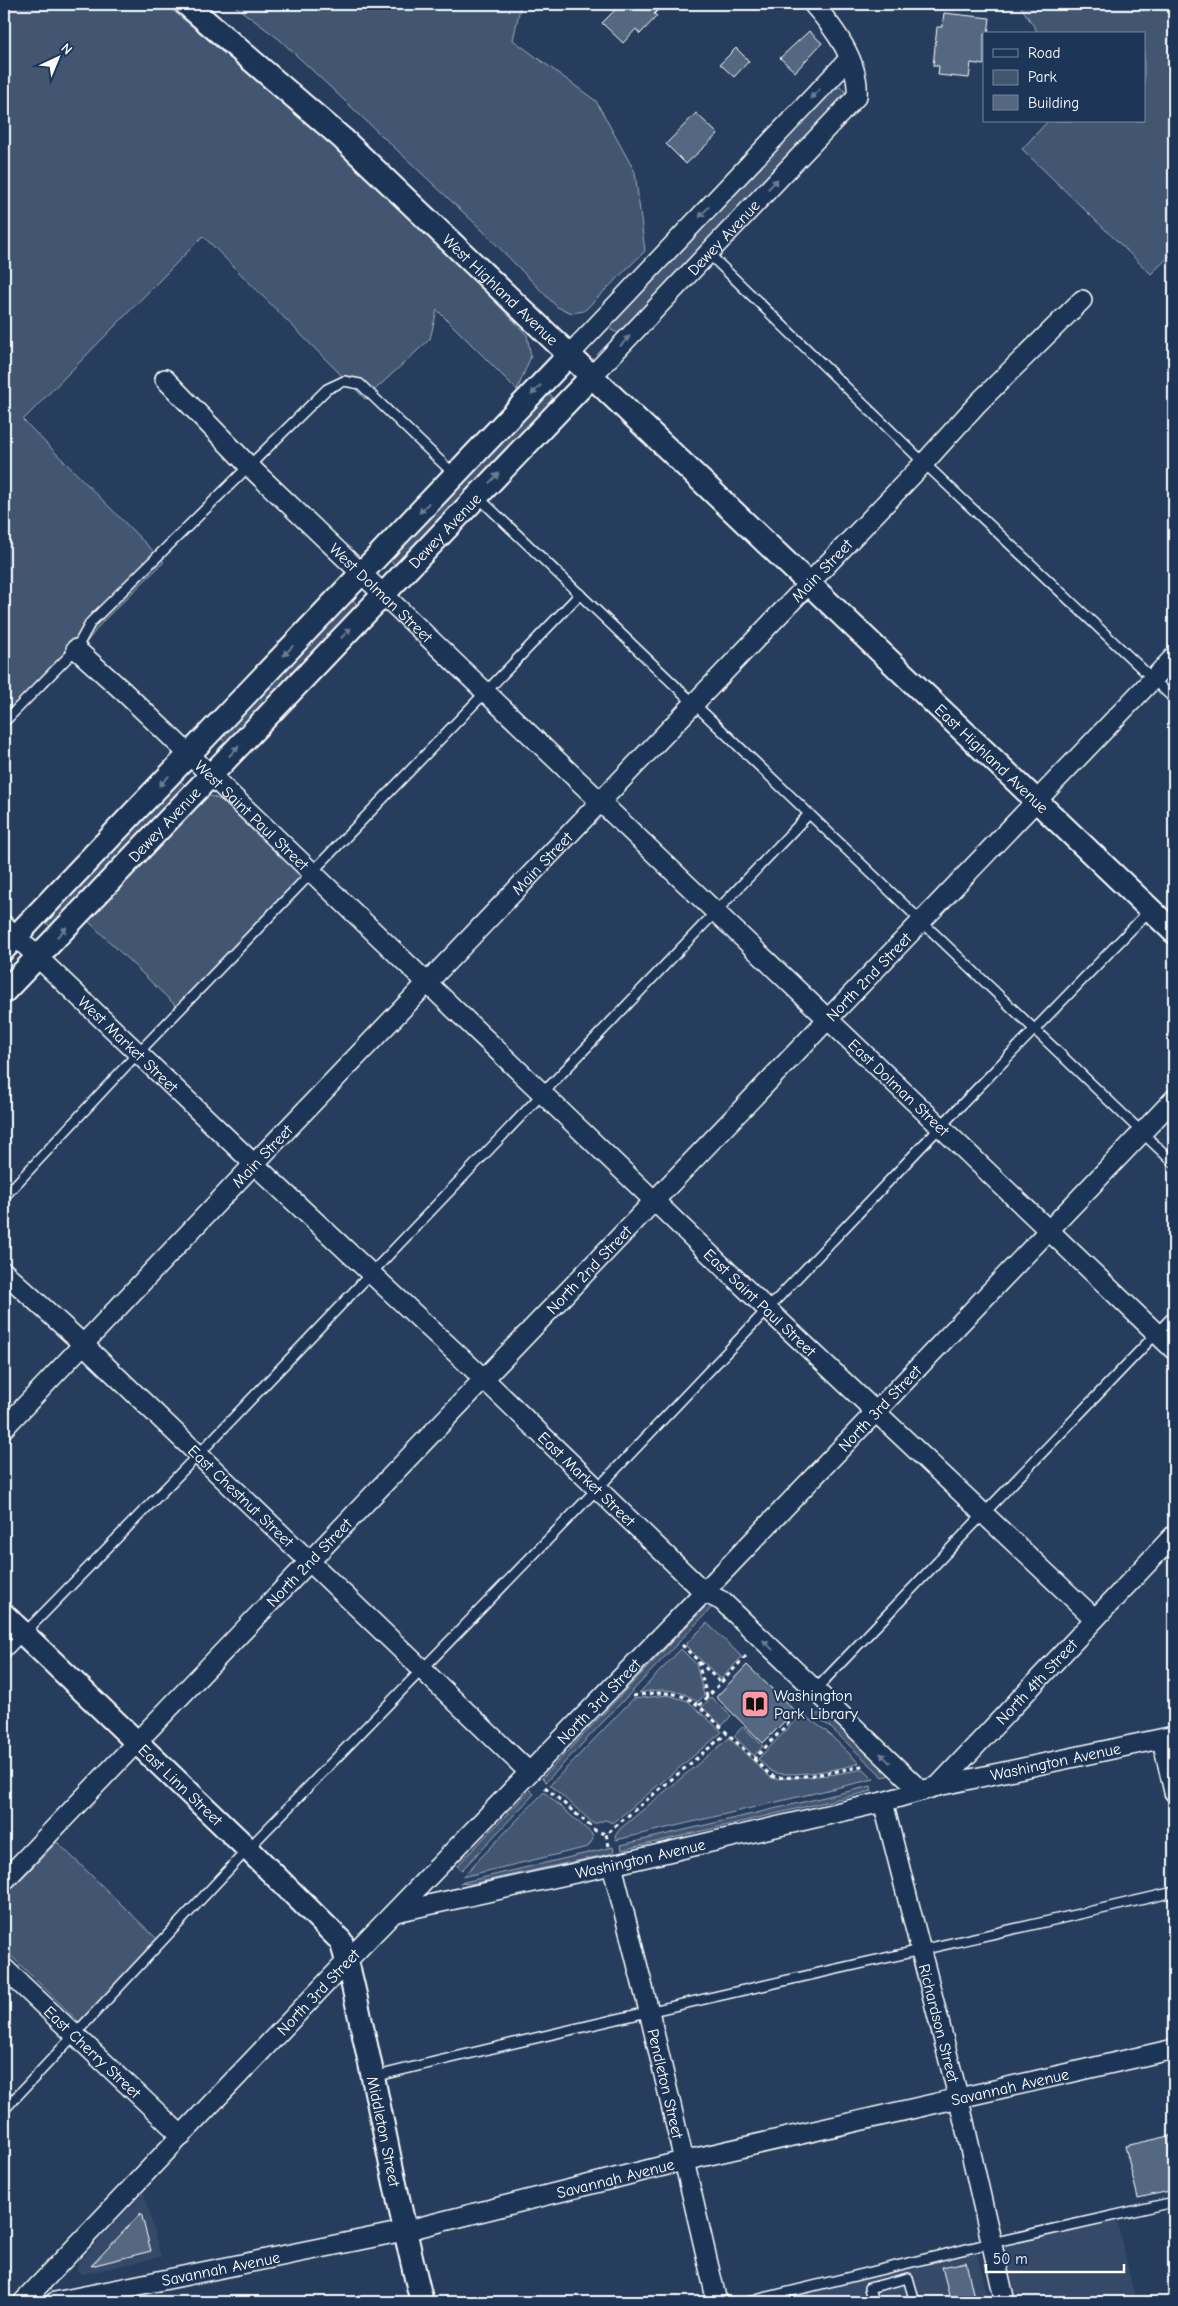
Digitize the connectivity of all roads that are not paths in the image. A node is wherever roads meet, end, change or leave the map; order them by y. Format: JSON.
{"nodes":[{"id":1,"x":186,"y":4,"type":"edge"},
{"id":2,"x":813,"y":4,"type":"edge"},
{"id":3,"x":849,"y":59,"type":"junction"},
{"id":4,"x":707,"y":253,"type":"junction"},
{"id":5,"x":1082,"y":300,"type":"dead end"},
{"id":6,"x":570,"y":355,"type":"junction"},
{"id":7,"x":592,"y":376,"type":"junction"},
{"id":8,"x":164,"y":379,"type":"dead end"},
{"id":9,"x":924,"y":463,"type":"junction"},
{"id":10,"x":249,"y":466,"type":"junction"},
{"id":11,"x":456,"y":475,"type":"junction"},
{"id":12,"x":476,"y":496,"type":"junction"},
{"id":13,"x":363,"y":573,"type":"junction"},
{"id":14,"x":810,"y":582,"type":"junction"},
{"id":15,"x":384,"y":594,"type":"junction"},
{"id":16,"x":580,"y":594,"type":"junction"},
{"id":17,"x":76,"y":649,"type":"junction"},
{"id":18,"x":1174,"y":657,"type":"edge"},
{"id":19,"x":1152,"y":678,"type":"junction"},
{"id":20,"x":487,"y":693,"type":"junction"},
{"id":21,"x":1174,"y":699,"type":"edge"},
{"id":22,"x":694,"y":704,"type":"junction"},
{"id":23,"x":4,"y":722,"type":"edge"},
{"id":24,"x":189,"y":755,"type":"junction"},
{"id":25,"x":211,"y":776,"type":"junction"},
{"id":26,"x":1036,"y":800,"type":"junction"},
{"id":27,"x":602,"y":802,"type":"junction"},
{"id":28,"x":810,"y":814,"type":"junction"},
{"id":29,"x":313,"y":874,"type":"junction"},
{"id":30,"x":1151,"y":909,"type":"junction"},
{"id":31,"x":717,"y":912,"type":"junction"},
{"id":32,"x":921,"y":923,"type":"junction"},
{"id":33,"x":1174,"y":932,"type":"edge"},
{"id":34,"x":8,"y":937,"type":"edge"},
{"id":35,"x":37,"y":958,"type":"junction"},
{"id":36,"x":428,"y":983,"type":"junction"},
{"id":37,"x":4,"y":992,"type":"edge"},
{"id":38,"x":829,"y":1018,"type":"junction"},
{"id":39,"x":1035,"y":1031,"type":"junction"},
{"id":40,"x":138,"y":1053,"type":"junction"},
{"id":41,"x":544,"y":1093,"type":"junction"},
{"id":42,"x":1174,"y":1099,"type":"edge"},
{"id":43,"x":941,"y":1126,"type":"junction"},
{"id":44,"x":1142,"y":1132,"type":"junction"},
{"id":45,"x":1174,"y":1163,"type":"edge"},
{"id":46,"x":254,"y":1164,"type":"junction"},
{"id":47,"x":4,"y":1197,"type":"edge"},
{"id":48,"x":655,"y":1201,"type":"junction"},
{"id":49,"x":1048,"y":1230,"type":"junction"},
{"id":50,"x":4,"y":1272,"type":"edge"},
{"id":51,"x":372,"y":1274,"type":"junction"},
{"id":52,"x":768,"y":1310,"type":"junction"},
{"id":53,"x":1174,"y":1315,"type":"edge"},
{"id":54,"x":1157,"y":1334,"type":"junction"},
{"id":55,"x":83,"y":1344,"type":"junction"},
{"id":56,"x":1174,"y":1350,"type":"edge"},
{"id":57,"x":484,"y":1379,"type":"junction"},
{"id":58,"x":875,"y":1411,"type":"junction"},
{"id":59,"x":4,"y":1428,"type":"edge"},
{"id":60,"x":197,"y":1456,"type":"junction"},
{"id":61,"x":597,"y":1488,"type":"junction"},
{"id":62,"x":983,"y":1513,"type":"junction"},
{"id":63,"x":1174,"y":1535,"type":"edge"},
{"id":64,"x":309,"y":1563,"type":"junction"},
{"id":65,"x":704,"y":1592,"type":"junction"},
{"id":66,"x":4,"y":1615,"type":"edge"},
{"id":67,"x":1095,"y":1619,"type":"junction"},
{"id":68,"x":24,"y":1634,"type":"junction"},
{"id":69,"x":4,"y":1654,"type":"edge"},
{"id":70,"x":422,"y":1670,"type":"junction"},
{"id":71,"x":815,"y":1690,"type":"junction"},
{"id":72,"x":1168,"y":1738,"type":"edge"},
{"id":73,"x":137,"y":1742,"type":"junction"},
{"id":74,"x":529,"y":1772,"type":"junction"},
{"id":75,"x":929,"y":1789,"type":"junction"},
{"id":76,"x":1174,"y":1792,"type":"edge"},
{"id":77,"x":884,"y":1802,"type":"junction"},
{"id":78,"x":248,"y":1849,"type":"junction"},
{"id":79,"x":612,"y":1865,"type":"junction"},
{"id":80,"x":4,"y":1881,"type":"edge"},
{"id":81,"x":1174,"y":1892,"type":"edge"},
{"id":82,"x":396,"y":1912,"type":"junction"},
{"id":83,"x":921,"y":1951,"type":"junction"},
{"id":84,"x":347,"y":1960,"type":"junction"},
{"id":85,"x":4,"y":1968,"type":"edge"},
{"id":86,"x":649,"y":2012,"type":"junction"},
{"id":87,"x":75,"y":2035,"type":"junction"},
{"id":88,"x":1174,"y":2049,"type":"edge"},
{"id":89,"x":373,"y":2077,"type":"junction"},
{"id":90,"x":959,"y":2100,"type":"junction"},
{"id":91,"x":4,"y":2110,"type":"edge"},
{"id":92,"x":182,"y":2136,"type":"junction"},
{"id":93,"x":683,"y":2161,"type":"junction"},
{"id":94,"x":1174,"y":2202,"type":"edge"},
{"id":95,"x":404,"y":2231,"type":"junction"},
{"id":96,"x":991,"y":2243,"type":"junction"},
{"id":97,"x":23,"y":2302,"type":"edge"},
{"id":98,"x":55,"y":2302,"type":"edge"},
{"id":99,"x":422,"y":2302,"type":"edge"},
{"id":100,"x":717,"y":2302,"type":"edge"},
{"id":101,"x":747,"y":2302,"type":"edge"},
{"id":102,"x":873,"y":2302,"type":"edge"},
{"id":103,"x":915,"y":2302,"type":"edge"},
{"id":104,"x":1005,"y":2302,"type":"edge"}],
"edges":[{"from":1,"to":6,"type":"street","name":"West Highland Avenue"},
{"from":2,"to":3,"type":"street","name":"Dewey Avenue"},
{"from":4,"to":3,"type":"street","name":"Dewey Avenue","one_way":true},
{"from":3,"to":6,"type":"street","name":"Dewey Avenue","one_way":true},
{"from":7,"to":4,"type":"street","name":"Dewey Avenue","one_way":true},
{"from":4,"to":9,"type":"lane"},
{"from":5,"to":9,"type":"street","name":"Main Street"},
{"from":6,"to":7,"type":"street","name":"West Highland Avenue"},
{"from":6,"to":11,"type":"street","name":"Dewey Avenue","one_way":true},
{"from":12,"to":7,"type":"street","name":"Dewey Avenue","one_way":true},
{"from":7,"to":14,"type":"street","name":"West Highland Avenue"},
{"from":8,"to":10,"type":"street","name":"West Dolman Street"},
{"from":9,"to":14,"type":"street","name":"Main Street"},
{"from":9,"to":19,"type":"lane"},
{"from":10,"to":11,"type":"lane"},
{"from":10,"to":13,"type":"street","name":"West Dolman Street"},
{"from":10,"to":17,"type":"lane"},
{"from":11,"to":13,"type":"street","name":"Dewey Avenue","one_way":true},
{"from":12,"to":15,"type":"street","name":"Dewey Avenue"},
{"from":12,"to":16,"type":"lane"},
{"from":13,"to":15,"type":"street","name":"West Dolman Street"},
{"from":13,"to":24,"type":"street","name":"Dewey Avenue","one_way":true},
{"from":14,"to":22,"type":"street","name":"Main Street"},
{"from":14,"to":26,"type":"street","name":"East Highland Avenue"},
{"from":15,"to":20,"type":"street","name":"West Dolman Street"},
{"from":25,"to":15,"type":"street","name":"Dewey Avenue","one_way":true},
{"from":16,"to":20,"type":"lane"},
{"from":16,"to":22,"type":"lane"},
{"from":17,"to":23,"type":"lane"},
{"from":17,"to":24,"type":"street","name":"West Saint Paul Street"},
{"from":18,"to":19,"type":"street","name":"North 2nd Street"},
{"from":19,"to":21,"type":"lane"},
{"from":19,"to":26,"type":"street","name":"North 2nd Street"},
{"from":20,"to":27,"type":"street","name":"West Dolman Street"},
{"from":20,"to":29,"type":"lane"},
{"from":22,"to":27,"type":"street","name":"Main Street"},
{"from":22,"to":28,"type":"lane"},
{"from":24,"to":25,"type":"street","name":"West Saint Paul Street"},
{"from":24,"to":34,"type":"street","name":"Dewey Avenue","one_way":true},
{"from":25,"to":29,"type":"street","name":"West Saint Paul Street"},
{"from":35,"to":25,"type":"street","name":"Dewey Avenue","one_way":true},
{"from":26,"to":30,"type":"street","name":"East Highland Avenue"},
{"from":26,"to":32,"type":"street","name":"North 2nd Street"},
{"from":27,"to":31,"type":"street","name":"East Dolman Street"},
{"from":27,"to":36,"type":"street","name":"Main Street"},
{"from":28,"to":31,"type":"lane"},
{"from":28,"to":32,"type":"lane"},
{"from":29,"to":36,"type":"street","name":"West Saint Paul Street"},
{"from":29,"to":40,"type":"lane"},
{"from":30,"to":33,"type":"street","name":"East Highland Avenue"},
{"from":30,"to":39,"type":"lane"},
{"from":31,"to":38,"type":"street","name":"East Dolman Street"},
{"from":31,"to":41,"type":"lane"},
{"from":32,"to":38,"type":"street","name":"North 2nd Street"},
{"from":32,"to":39,"type":"lane"},
{"from":34,"to":35,"type":"street","name":"West Market Street"},
{"from":35,"to":37,"type":"street","name":"Dewey Avenue"},
{"from":35,"to":40,"type":"street","name":"West Market Street"},
{"from":36,"to":41,"type":"street","name":"East Saint Paul Street"},
{"from":36,"to":46,"type":"street","name":"Main Street"},
{"from":38,"to":43,"type":"street","name":"East Dolman Street"},
{"from":38,"to":48,"type":"street","name":"North 2nd Street"},
{"from":39,"to":43,"type":"lane"},
{"from":39,"to":44,"type":"lane"},
{"from":40,"to":46,"type":"street","name":"West Market Street"},
{"from":40,"to":47,"type":"lane"},
{"from":41,"to":48,"type":"street","name":"East Saint Paul Street"},
{"from":41,"to":51,"type":"lane"},
{"from":42,"to":44,"type":"street","name":"North 3rd Street"},
{"from":43,"to":49,"type":"street","name":"East Dolman Street"},
{"from":43,"to":52,"type":"lane"},
{"from":44,"to":45,"type":"lane"},
{"from":44,"to":49,"type":"street","name":"North 3rd Street"},
{"from":46,"to":51,"type":"street","name":"East Market Street"},
{"from":46,"to":55,"type":"street","name":"Main Street"},
{"from":48,"to":52,"type":"street","name":"East Saint Paul Street"},
{"from":48,"to":57,"type":"street","name":"North 2nd Street"},
{"from":49,"to":54,"type":"street","name":"East Dolman Street"},
{"from":49,"to":58,"type":"street","name":"North 3rd Street"},
{"from":50,"to":55,"type":"street","name":"East Chestnut Street"},
{"from":51,"to":57,"type":"street","name":"East Market Street"},
{"from":51,"to":60,"type":"lane"},
{"from":52,"to":58,"type":"street","name":"East Saint Paul Street"},
{"from":52,"to":61,"type":"lane"},
{"from":53,"to":54,"type":"lane"},
{"from":54,"to":56,"type":"street","name":"East Dolman Street"},
{"from":54,"to":62,"type":"lane"},
{"from":55,"to":59,"type":"street","name":"Main Street"},
{"from":55,"to":60,"type":"street","name":"East Chestnut Street"},
{"from":57,"to":61,"type":"street","name":"East Market Street"},
{"from":57,"to":64,"type":"street","name":"North 2nd Street"},
{"from":58,"to":62,"type":"street","name":"East Saint Paul Street"},
{"from":58,"to":65,"type":"street","name":"North 3rd Street"},
{"from":60,"to":64,"type":"street","name":"East Chestnut Street"},
{"from":60,"to":68,"type":"lane"},
{"from":61,"to":65,"type":"street","name":"East Market Street"},
{"from":61,"to":70,"type":"lane"},
{"from":62,"to":67,"type":"street","name":"East Saint Paul Street"},
{"from":62,"to":71,"type":"lane"},
{"from":63,"to":67,"type":"street","name":"North 4th Street"},
{"from":64,"to":70,"type":"street","name":"East Chestnut Street"},
{"from":64,"to":73,"type":"street","name":"North 2nd Street"},
{"from":71,"to":65,"type":"street","name":"East Market Street","one_way":true},
{"from":65,"to":74,"type":"street","name":"North 3rd Street"},
{"from":66,"to":68,"type":"street","name":"East Linn Street"},
{"from":67,"to":75,"type":"street","name":"North 4th Street"},
{"from":68,"to":69,"type":"lane"},
{"from":68,"to":73,"type":"street","name":"East Linn Street"},
{"from":70,"to":74,"type":"street","name":"East Chestnut Street"},
{"from":70,"to":78,"type":"lane"},
{"from":75,"to":71,"type":"street","name":"East Market Street","one_way":true},
{"from":72,"to":75,"type":"street","name":"Washington Avenue"},
{"from":72,"to":76,"type":"street"},
{"from":73,"to":78,"type":"street","name":"East Linn Street"},
{"from":73,"to":80,"type":"street","name":"North 2nd Street"},
{"from":74,"to":82,"type":"street","name":"North 3rd Street"},
{"from":75,"to":77,"type":"street"},
{"from":77,"to":79,"type":"street","name":"Washington Avenue"},
{"from":77,"to":83,"type":"street","name":"Richardson Street"},
{"from":78,"to":84,"type":"street","name":"East Linn Street"},
{"from":78,"to":87,"type":"lane"},
{"from":79,"to":82,"type":"street","name":"Washington Avenue"},
{"from":79,"to":86,"type":"street","name":"Pendleton Street"},
{"from":81,"to":83,"type":"lane"},
{"from":82,"to":84,"type":"street","name":"North 3rd Street"},
{"from":83,"to":86,"type":"lane"},
{"from":83,"to":90,"type":"street","name":"Richardson Street"},
{"from":84,"to":89,"type":"street","name":"Middleton Street"},
{"from":84,"to":92,"type":"street","name":"North 3rd Street"},
{"from":85,"to":87,"type":"street","name":"East Cherry Street"},
{"from":86,"to":89,"type":"lane"},
{"from":86,"to":93,"type":"street","name":"Pendleton Street"},
{"from":87,"to":91,"type":"lane"},
{"from":87,"to":92,"type":"street","name":"East Cherry Street"},
{"from":88,"to":90,"type":"street","name":"Savannah Avenue"},
{"from":89,"to":95,"type":"street","name":"Middleton Street"},
{"from":90,"to":93,"type":"street","name":"Savannah Avenue"},
{"from":90,"to":96,"type":"street","name":"Richardson Street"},
{"from":92,"to":97,"type":"street","name":"North 3rd Street"},
{"from":93,"to":95,"type":"street","name":"Savannah Avenue"},
{"from":93,"to":100,"type":"street","name":"Pendleton Street"},
{"from":94,"to":96,"type":"lane"},
{"from":95,"to":98,"type":"street","name":"Savannah Avenue"},
{"from":95,"to":99,"type":"street","name":"Middleton Street"},
{"from":96,"to":101,"type":"lane"},
{"from":96,"to":104,"type":"street","name":"Richardson Street"},
{"from":102,"to":103,"type":"lane"}]}
